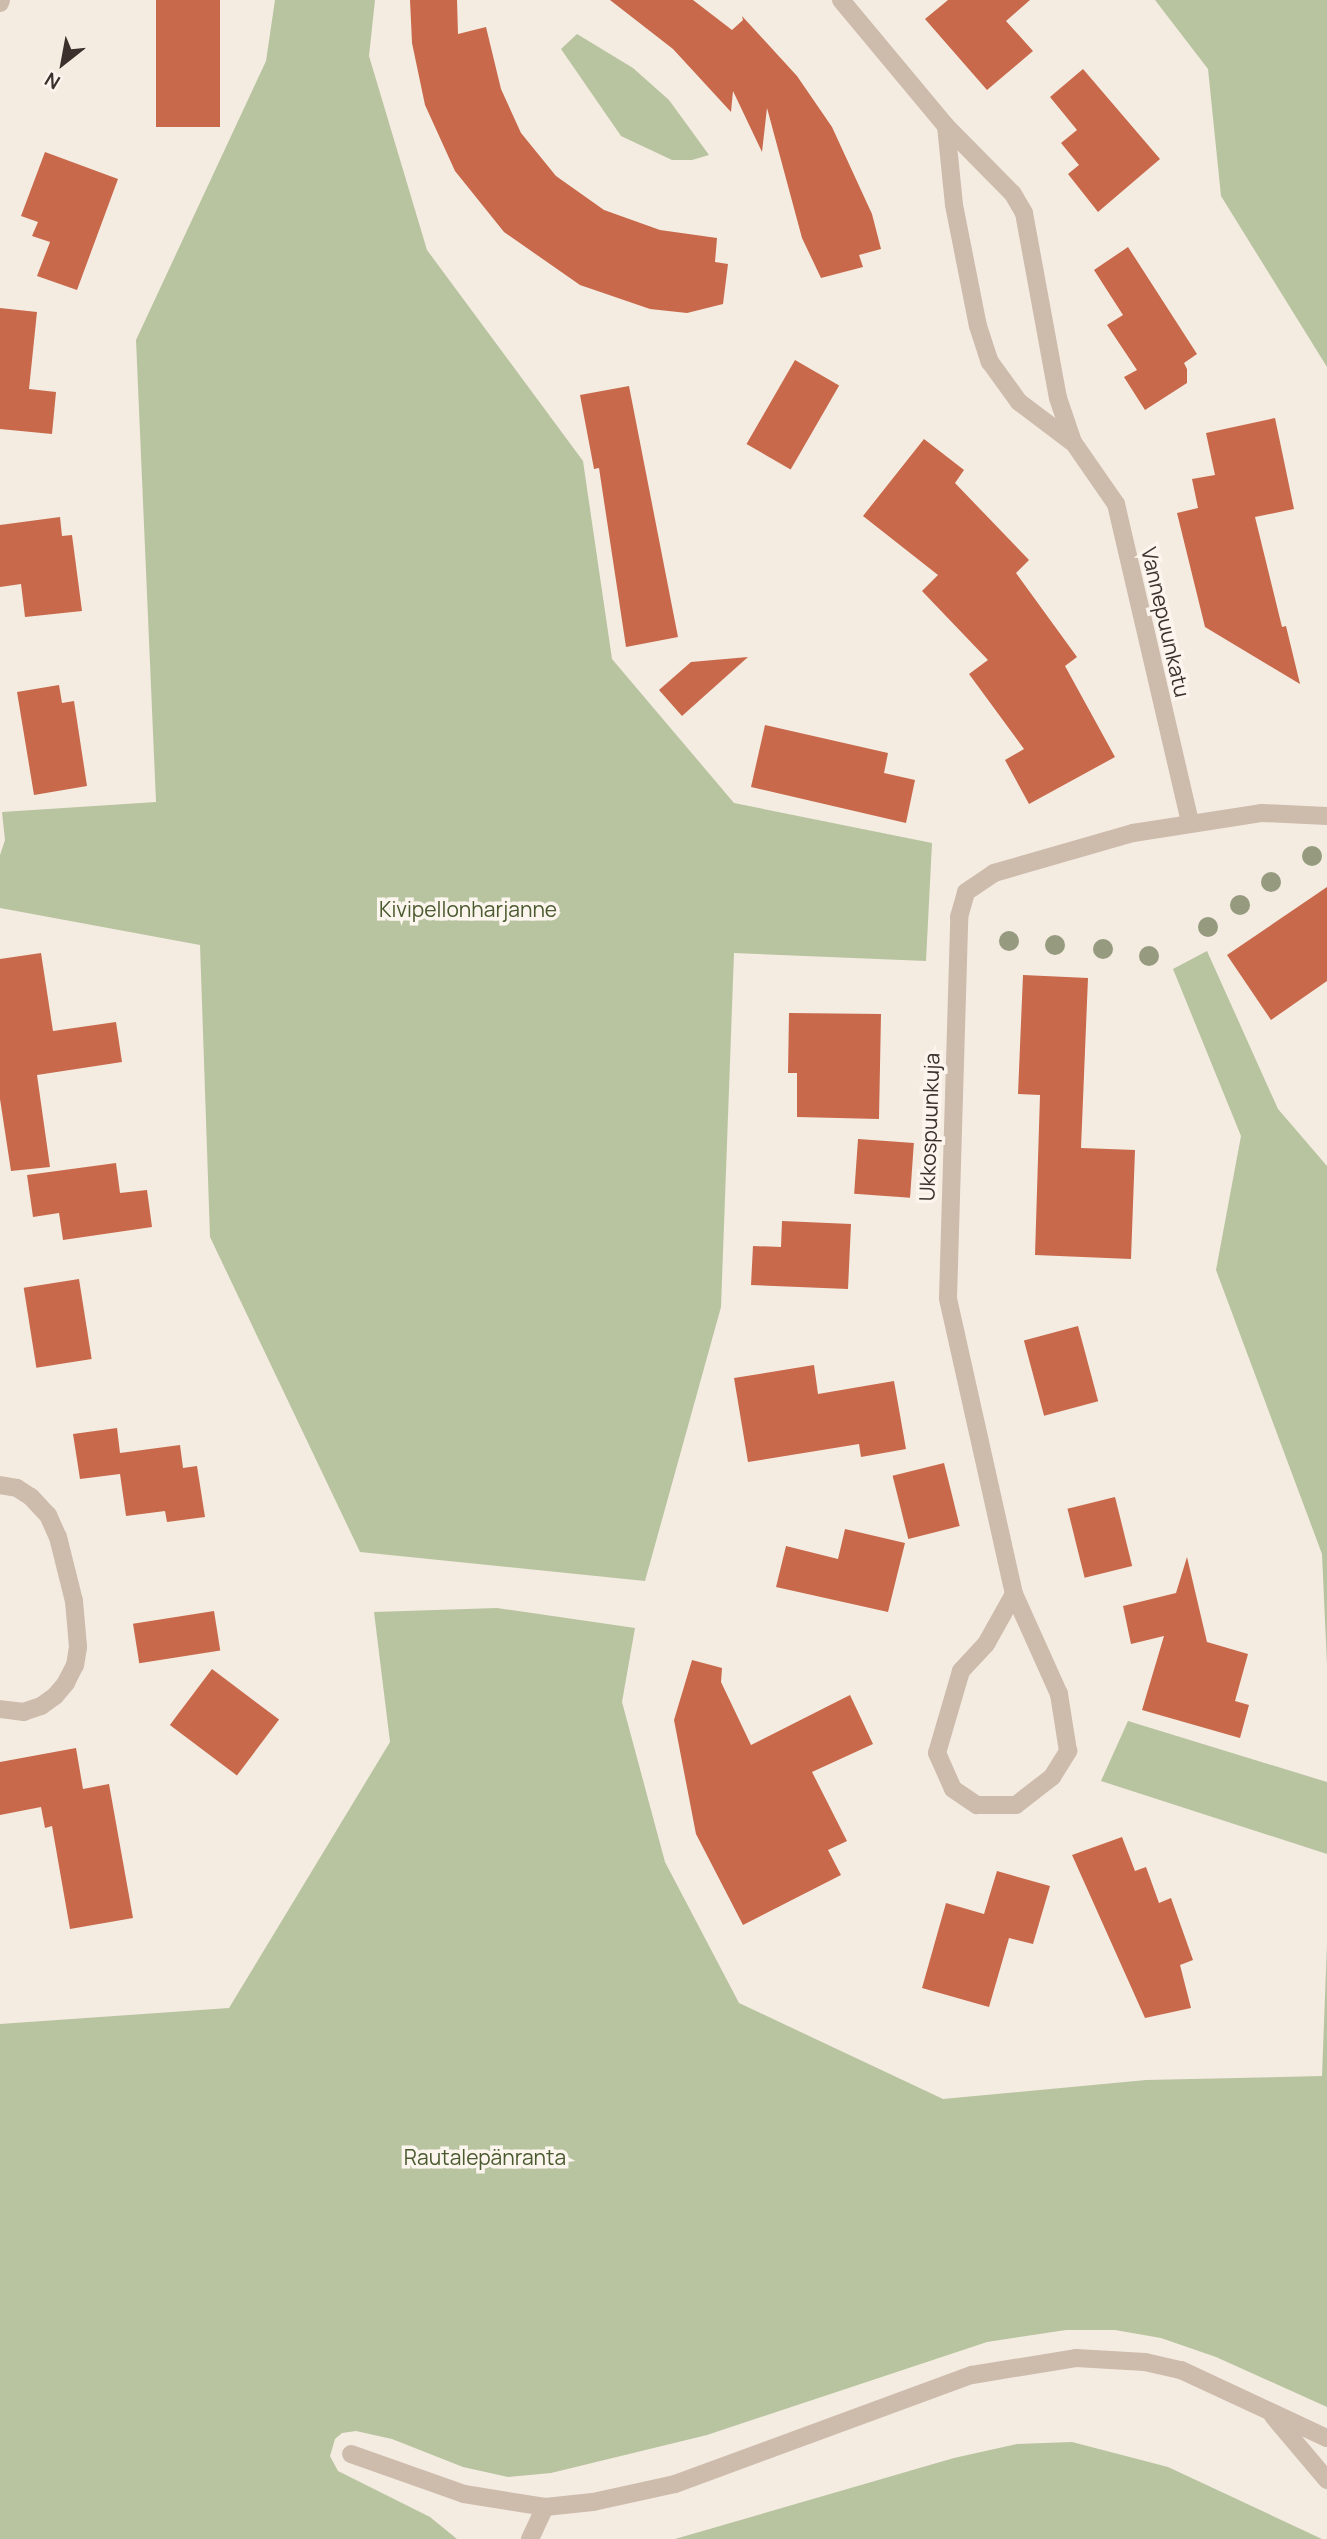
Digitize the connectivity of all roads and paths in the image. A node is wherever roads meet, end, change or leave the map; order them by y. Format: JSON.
{"nodes":[{"id":1,"x":841,"y":0,"type":"edge"},
{"id":2,"x":946,"y":126,"type":"junction"},
{"id":3,"x":1073,"y":442,"type":"junction"},
{"id":4,"x":1327,"y":817,"type":"edge"},
{"id":5,"x":1190,"y":823,"type":"junction"},
{"id":6,"x":0,"y":1485,"type":"edge"},
{"id":7,"x":1014,"y":1594,"type":"junction"},
{"id":8,"x":0,"y":1709,"type":"edge"},
{"id":9,"x":1268,"y":2411,"type":"junction"},
{"id":10,"x":1327,"y":2438,"type":"edge"},
{"id":11,"x":351,"y":2454,"type":"dead end"},
{"id":12,"x":1327,"y":2480,"type":"edge"},
{"id":13,"x":545,"y":2507,"type":"junction"},
{"id":14,"x":530,"y":2539,"type":"edge"}],
"edges":[{"from":1,"to":2,"type":"street","name":"Vannepuunkatu"},
{"from":2,"to":3,"type":"street","name":"Vannepuunkatu"},
{"from":2,"to":3,"type":"street","name":"Vannepuunkatu"},
{"from":3,"to":5,"type":"street","name":"Vannepuunkatu"},
{"from":4,"to":5,"type":"street","name":"Ukkospuunkuja"},
{"from":5,"to":7,"type":"street","name":"Ukkospuunkuja"},
{"from":6,"to":8,"type":"street"},
{"from":7,"to":7,"type":"street","name":"Ukkospuunkuja"},
{"from":9,"to":10,"type":"street"},
{"from":9,"to":12,"type":"street"},
{"from":9,"to":13,"type":"street"},
{"from":11,"to":13,"type":"street"},
{"from":13,"to":14,"type":"street"}]}
